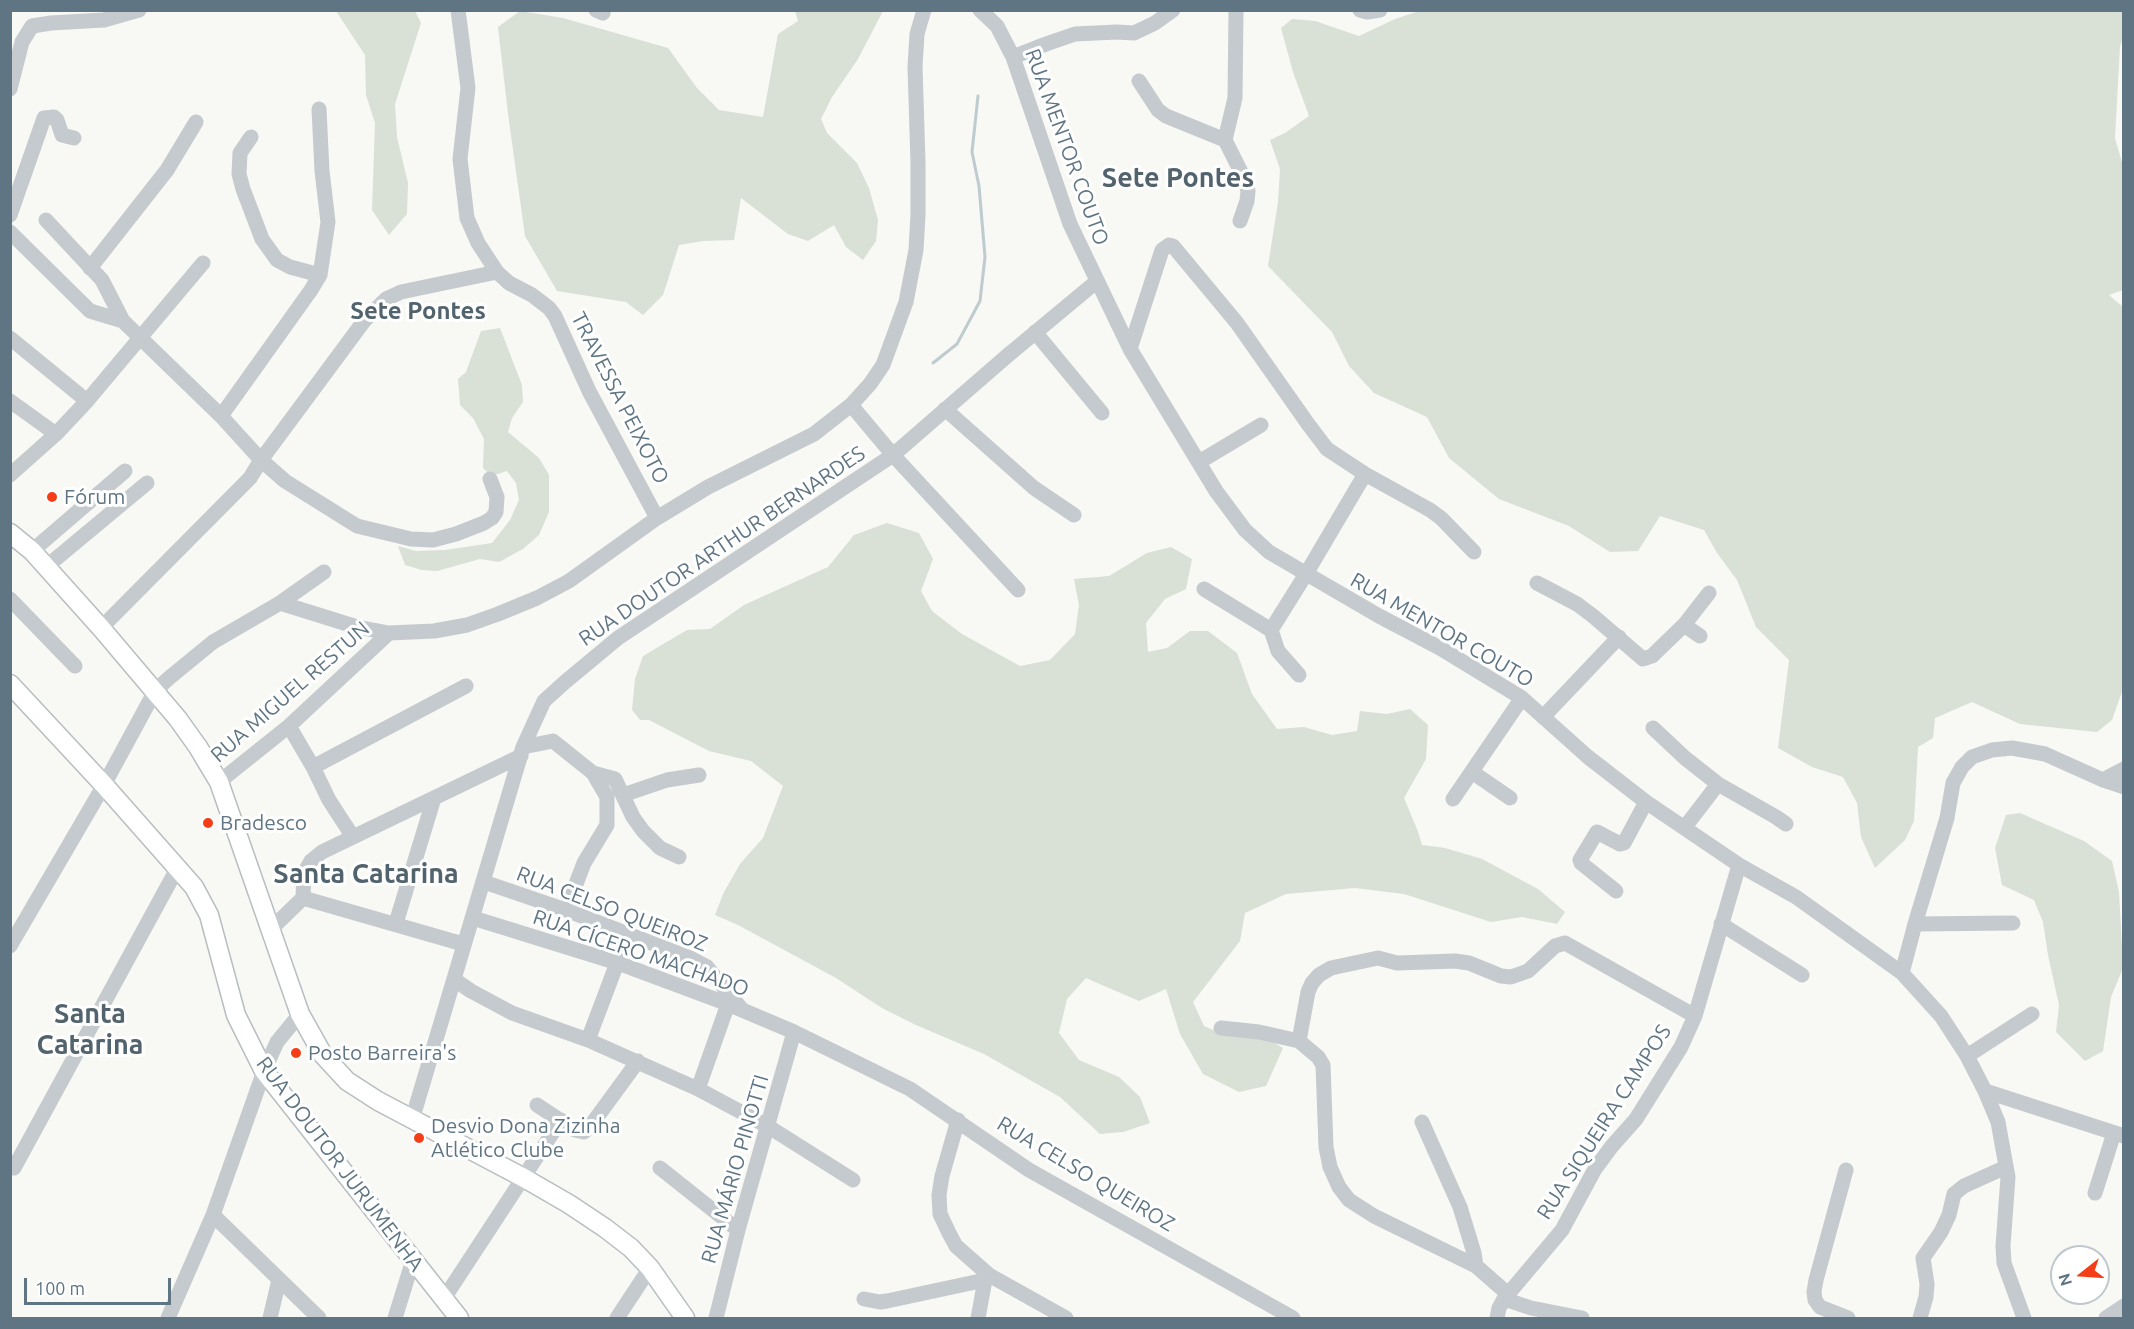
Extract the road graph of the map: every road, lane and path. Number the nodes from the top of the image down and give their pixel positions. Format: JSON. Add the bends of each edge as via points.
{"nodes":[{"id":1,"x":139,"y":10,"type":"edge"},
{"id":2,"x":458,"y":10,"type":"edge"},
{"id":3,"x":980,"y":10,"type":"edge"},
{"id":4,"x":1173,"y":10,"type":"edge"},
{"id":5,"x":1236,"y":10,"type":"edge"},
{"id":6,"x":1360,"y":10,"type":"edge"},
{"id":7,"x":1380,"y":10,"type":"edge"},
{"id":8,"x":924,"y":11,"type":"edge"},
{"id":9,"x":1013,"y":57,"type":"junction"},
{"id":10,"x":1139,"y":81,"type":"dead end"},
{"id":11,"x":10,"y":89,"type":"edge"},
{"id":12,"x":319,"y":109,"type":"dead end"},
{"id":13,"x":196,"y":122,"type":"dead end"},
{"id":14,"x":251,"y":137,"type":"dead end"},
{"id":15,"x":74,"y":138,"type":"dead end"},
{"id":16,"x":1225,"y":140,"type":"junction"},
{"id":17,"x":10,"y":215,"type":"edge"},
{"id":18,"x":46,"y":220,"type":"dead end"},
{"id":19,"x":1239,"y":220,"type":"dead end"},
{"id":20,"x":10,"y":232,"type":"edge"},
{"id":21,"x":203,"y":263,"type":"dead end"},
{"id":22,"x":90,"y":268,"type":"junction"},
{"id":23,"x":497,"y":272,"type":"junction"},
{"id":24,"x":320,"y":275,"type":"junction"},
{"id":25,"x":1096,"y":282,"type":"junction"},
{"id":26,"x":123,"y":321,"type":"junction"},
{"id":27,"x":1035,"y":332,"type":"junction"},
{"id":28,"x":139,"y":337,"type":"junction"},
{"id":29,"x":10,"y":338,"type":"edge"},
{"id":30,"x":1130,"y":349,"type":"junction"},
{"id":31,"x":10,"y":401,"type":"edge"},
{"id":32,"x":87,"y":401,"type":"junction"},
{"id":33,"x":851,"y":405,"type":"junction"},
{"id":34,"x":945,"y":409,"type":"junction"},
{"id":35,"x":1102,"y":413,"type":"dead end"},
{"id":36,"x":220,"y":416,"type":"junction"},
{"id":37,"x":1261,"y":425,"type":"dead end"},
{"id":38,"x":56,"y":434,"type":"junction"},
{"id":39,"x":893,"y":455,"type":"junction"},
{"id":40,"x":261,"y":460,"type":"junction"},
{"id":41,"x":1199,"y":462,"type":"junction"},
{"id":42,"x":125,"y":471,"type":"dead end"},
{"id":43,"x":1365,"y":474,"type":"junction"},
{"id":44,"x":10,"y":475,"type":"edge"},
{"id":45,"x":490,"y":479,"type":"dead end"},
{"id":46,"x":147,"y":483,"type":"dead end"},
{"id":47,"x":1074,"y":515,"type":"dead end"},
{"id":48,"x":657,"y":518,"type":"junction"},
{"id":49,"x":10,"y":533,"type":"edge"},
{"id":50,"x":32,"y":551,"type":"junction"},
{"id":51,"x":1474,"y":552,"type":"dead end"},
{"id":52,"x":46,"y":567,"type":"junction"},
{"id":53,"x":324,"y":572,"type":"dead end"},
{"id":54,"x":1306,"y":574,"type":"junction"},
{"id":55,"x":1537,"y":583,"type":"dead end"},
{"id":56,"x":1204,"y":589,"type":"dead end"},
{"id":57,"x":1018,"y":590,"type":"dead end"},
{"id":58,"x":1709,"y":592,"type":"dead end"},
{"id":59,"x":10,"y":599,"type":"edge"},
{"id":60,"x":280,"y":603,"type":"junction"},
{"id":61,"x":1684,"y":625,"type":"junction"},
{"id":62,"x":101,"y":628,"type":"junction"},
{"id":63,"x":1271,"y":630,"type":"junction"},
{"id":64,"x":389,"y":633,"type":"junction"},
{"id":65,"x":1700,"y":636,"type":"dead end"},
{"id":66,"x":1619,"y":637,"type":"junction"},
{"id":67,"x":75,"y":666,"type":"dead end"},
{"id":68,"x":1299,"y":675,"type":"dead end"},
{"id":69,"x":10,"y":684,"type":"edge"},
{"id":70,"x":466,"y":686,"type":"dead end"},
{"id":71,"x":155,"y":691,"type":"junction"},
{"id":72,"x":1522,"y":698,"type":"junction"},
{"id":73,"x":1543,"y":717,"type":"junction"},
{"id":74,"x":289,"y":726,"type":"junction"},
{"id":75,"x":1653,"y":728,"type":"dead end"},
{"id":76,"x":522,"y":752,"type":"junction"},
{"id":77,"x":313,"y":767,"type":"junction"},
{"id":78,"x":2124,"y":769,"type":"edge"},
{"id":79,"x":1472,"y":772,"type":"junction"},
{"id":80,"x":593,"y":773,"type":"junction"},
{"id":81,"x":699,"y":775,"type":"dead end"},
{"id":82,"x":2103,"y":780,"type":"junction"},
{"id":83,"x":219,"y":782,"type":"junction"},
{"id":84,"x":1718,"y":784,"type":"junction"},
{"id":85,"x":104,"y":785,"type":"junction"},
{"id":86,"x":2124,"y":787,"type":"edge"},
{"id":87,"x":623,"y":795,"type":"junction"},
{"id":88,"x":434,"y":798,"type":"junction"},
{"id":89,"x":1510,"y":798,"type":"dead end"},
{"id":90,"x":1453,"y":800,"type":"dead end"},
{"id":91,"x":1646,"y":802,"type":"junction"},
{"id":92,"x":1786,"y":824,"type":"dead end"},
{"id":93,"x":1685,"y":827,"type":"junction"},
{"id":94,"x":353,"y":837,"type":"junction"},
{"id":95,"x":680,"y":857,"type":"dead end"},
{"id":96,"x":1739,"y":865,"type":"junction"},
{"id":97,"x":178,"y":867,"type":"junction"},
{"id":98,"x":484,"y":882,"type":"junction"},
{"id":99,"x":1616,"y":891,"type":"dead end"},
{"id":100,"x":303,"y":897,"type":"junction"},
{"id":101,"x":566,"y":910,"type":"junction"},
{"id":102,"x":472,"y":918,"type":"junction"},
{"id":103,"x":396,"y":923,"type":"junction"},
{"id":104,"x":2013,"y":923,"type":"dead end"},
{"id":105,"x":1721,"y":924,"type":"junction"},
{"id":106,"x":1915,"y":924,"type":"junction"},
{"id":107,"x":271,"y":929,"type":"junction"},
{"id":108,"x":628,"y":934,"type":"junction"},
{"id":109,"x":463,"y":944,"type":"junction"},
{"id":110,"x":10,"y":946,"type":"edge"},
{"id":111,"x":618,"y":963,"type":"junction"},
{"id":112,"x":1902,"y":973,"type":"junction"},
{"id":113,"x":1802,"y":975,"type":"dead end"},
{"id":114,"x":455,"y":980,"type":"junction"},
{"id":115,"x":728,"y":1004,"type":"junction"},
{"id":116,"x":743,"y":1010,"type":"junction"},
{"id":117,"x":300,"y":1014,"type":"junction"},
{"id":118,"x":2032,"y":1014,"type":"dead end"},
{"id":119,"x":1695,"y":1016,"type":"junction"},
{"id":120,"x":1221,"y":1028,"type":"dead end"},
{"id":121,"x":794,"y":1032,"type":"junction"},
{"id":122,"x":588,"y":1040,"type":"junction"},
{"id":123,"x":1299,"y":1041,"type":"junction"},
{"id":124,"x":1967,"y":1056,"type":"junction"},
{"id":125,"x":638,"y":1061,"type":"junction"},
{"id":126,"x":264,"y":1071,"type":"junction"},
{"id":127,"x":698,"y":1089,"type":"junction"},
{"id":128,"x":1985,"y":1090,"type":"junction"},
{"id":129,"x":537,"y":1105,"type":"dead end"},
{"id":130,"x":412,"y":1120,"type":"junction"},
{"id":131,"x":561,"y":1120,"type":"junction"},
{"id":132,"x":958,"y":1120,"type":"junction"},
{"id":133,"x":1422,"y":1122,"type":"dead end"},
{"id":134,"x":768,"y":1127,"type":"junction"},
{"id":135,"x":2119,"y":1135,"type":"edge"},
{"id":136,"x":2006,"y":1167,"type":"junction"},
{"id":137,"x":14,"y":1168,"type":"dead end"},
{"id":138,"x":660,"y":1168,"type":"dead end"},
{"id":139,"x":1846,"y":1170,"type":"dead end"},
{"id":140,"x":524,"y":1178,"type":"junction"},
{"id":141,"x":853,"y":1180,"type":"dead end"},
{"id":142,"x":2095,"y":1193,"type":"dead end"},
{"id":143,"x":213,"y":1215,"type":"junction"},
{"id":144,"x":738,"y":1230,"type":"junction"},
{"id":145,"x":412,"y":1260,"type":"junction"},
{"id":146,"x":1476,"y":1266,"type":"junction"},
{"id":147,"x":650,"y":1268,"type":"junction"},
{"id":148,"x":987,"y":1278,"type":"junction"},
{"id":149,"x":279,"y":1280,"type":"junction"},
{"id":150,"x":1506,"y":1297,"type":"junction"},
{"id":151,"x":864,"y":1299,"type":"dead end"},
{"id":152,"x":443,"y":1300,"type":"junction"},
{"id":153,"x":2124,"y":1306,"type":"edge"},
{"id":154,"x":316,"y":1317,"type":"edge"},
{"id":155,"x":168,"y":1318,"type":"edge"},
{"id":156,"x":270,"y":1318,"type":"edge"},
{"id":157,"x":395,"y":1318,"type":"edge"},
{"id":158,"x":459,"y":1318,"type":"edge"},
{"id":159,"x":618,"y":1318,"type":"edge"},
{"id":160,"x":685,"y":1318,"type":"edge"},
{"id":161,"x":716,"y":1318,"type":"edge"},
{"id":162,"x":978,"y":1318,"type":"edge"},
{"id":163,"x":1066,"y":1318,"type":"edge"},
{"id":164,"x":1293,"y":1318,"type":"edge"},
{"id":165,"x":1497,"y":1318,"type":"edge"},
{"id":166,"x":1582,"y":1318,"type":"edge"},
{"id":167,"x":1848,"y":1318,"type":"edge"},
{"id":168,"x":1920,"y":1318,"type":"edge"},
{"id":169,"x":2024,"y":1318,"type":"edge"},
{"id":170,"x":2106,"y":1318,"type":"edge"}],
"edges":[{"from":1,"to":11,"type":"street","via":[[104,20],[32,26],[22,42]]},
{"from":2,"to":23,"type":"street","name":"TRAVESSA PEIXOTO","via":[[468,88],[460,159],[467,218]]},
{"from":3,"to":9,"type":"street","name":"RUA MENTOR COUTO","via":[[997,26]]},
{"from":4,"to":9,"type":"street","via":[[1134,33],[1075,34]]},
{"from":5,"to":16,"type":"street","via":[[1235,98]]},
{"from":6,"to":7,"type":"street"},
{"from":8,"to":33,"type":"street","via":[[917,34],[915,66],[916,250],[906,302],[883,365]]},
{"from":9,"to":25,"type":"street","name":"RUA MENTOR COUTO","via":[[1070,224]]},
{"from":10,"to":16,"type":"street","via":[[1166,116]]},
{"from":12,"to":24,"type":"street","via":[[328,222]]},
{"from":13,"to":22,"type":"street","via":[[167,170]]},
{"from":14,"to":24,"type":"street","via":[[240,153],[239,174],[262,239],[277,260]]},
{"from":15,"to":17,"type":"street","via":[[60,134],[54,117],[44,118]]},
{"from":16,"to":19,"type":"street","via":[[1248,191]]},
{"from":18,"to":22,"type":"street"},
{"from":20,"to":26,"type":"street","via":[[90,311]]},
{"from":21,"to":28,"type":"street"},
{"from":22,"to":26,"type":"street","via":[[102,280]]},
{"from":23,"to":40,"type":"street","via":[[401,292],[386,299],[364,321]]},
{"from":23,"to":48,"type":"street","name":"TRAVESSA PEIXOTO","via":[[555,316],[589,391]]},
{"from":24,"to":36,"type":"street"},
{"from":25,"to":27,"type":"street","name":"RUA DOUTOR ARTHUR BERNARDES"},
{"from":25,"to":30,"type":"street","name":"RUA MENTOR COUTO"},
{"from":26,"to":28,"type":"street"},
{"from":27,"to":34,"type":"street","name":"RUA DOUTOR ARTHUR BERNARDES"},
{"from":27,"to":35,"type":"street"},
{"from":28,"to":32,"type":"street"},
{"from":28,"to":36,"type":"street"},
{"from":29,"to":32,"type":"street"},
{"from":30,"to":41,"type":"street","name":"RUA MENTOR COUTO"},
{"from":30,"to":43,"type":"street","via":[[1162,250],[1173,246],[1237,323],[1327,449]]},
{"from":31,"to":38,"type":"street"},
{"from":32,"to":38,"type":"street"},
{"from":33,"to":39,"type":"street"},
{"from":33,"to":48,"type":"street","via":[[814,434]]},
{"from":34,"to":39,"type":"street","name":"RUA DOUTOR ARTHUR BERNARDES"},
{"from":34,"to":47,"type":"street","via":[[1034,488]]},
{"from":36,"to":40,"type":"street"},
{"from":37,"to":41,"type":"street"},
{"from":38,"to":44,"type":"street"},
{"from":39,"to":57,"type":"street"},
{"from":39,"to":76,"type":"street","name":"RUA DOUTOR ARTHUR BERNARDES","via":[[618,638],[544,701]]},
{"from":40,"to":45,"type":"street","via":[[285,481],[357,526],[411,539],[433,540],[492,518],[498,506]]},
{"from":40,"to":62,"type":"street","via":[[250,478]]},
{"from":41,"to":54,"type":"street","name":"RUA MENTOR COUTO","via":[[1245,530],[1269,552]]},
{"from":42,"to":50,"type":"street"},
{"from":43,"to":51,"type":"street","via":[[1430,510]]},
{"from":43,"to":54,"type":"street"},
{"from":46,"to":52,"type":"street"},
{"from":48,"to":64,"type":"street","via":[[568,581],[537,598],[467,625]]},
{"from":49,"to":50,"type":"main road"},
{"from":50,"to":52,"type":"main road"},
{"from":52,"to":62,"type":"main road"},
{"from":53,"to":60,"type":"street"},
{"from":54,"to":63,"type":"street"},
{"from":54,"to":72,"type":"street","name":"RUA MENTOR COUTO"},
{"from":55,"to":66,"type":"street","via":[[1577,604]]},
{"from":56,"to":63,"type":"street"},
{"from":58,"to":61,"type":"street"},
{"from":59,"to":67,"type":"street"},
{"from":60,"to":64,"type":"street"},
{"from":60,"to":71,"type":"street","via":[[213,642]]},
{"from":61,"to":65,"type":"street"},
{"from":61,"to":66,"type":"street","via":[[1647,659]]},
{"from":62,"to":71,"type":"main road"},
{"from":63,"to":68,"type":"street","via":[[1278,651]]},
{"from":64,"to":74,"type":"street","name":"RUA MIGUEL RESTUN"},
{"from":66,"to":73,"type":"street"},
{"from":69,"to":85,"type":"main road","name":"RUA DOUTOR JURUMENHA"},
{"from":70,"to":77,"type":"street"},
{"from":71,"to":83,"type":"main road"},
{"from":71,"to":85,"type":"street"},
{"from":72,"to":73,"type":"street","name":"RUA MENTOR COUTO"},
{"from":72,"to":79,"type":"street"},
{"from":73,"to":91,"type":"street","name":"RUA MENTOR COUTO"},
{"from":74,"to":77,"type":"street"},
{"from":74,"to":83,"type":"street","name":"RUA MIGUEL RESTUN"},
{"from":75,"to":84,"type":"street"},
{"from":76,"to":80,"type":"street","via":[[553,741]]},
{"from":76,"to":88,"type":"street"},
{"from":76,"to":98,"type":"street","name":"RUA DOUTOR ARTHUR BERNARDES"},
{"from":77,"to":94,"type":"street"},
{"from":78,"to":82,"type":"street"},
{"from":79,"to":89,"type":"street"},
{"from":79,"to":90,"type":"street"},
{"from":80,"to":87,"type":"street","via":[[615,780]]},
{"from":80,"to":101,"type":"street","via":[[607,797],[607,825],[584,863]]},
{"from":81,"to":87,"type":"street","via":[[667,780]]},
{"from":82,"to":86,"type":"street"},
{"from":82,"to":106,"type":"street","via":[[2045,754],[2012,748],[1972,757],[1953,783],[1947,818]]},
{"from":83,"to":107,"type":"main road"},
{"from":84,"to":92,"type":"street"},
{"from":84,"to":93,"type":"street"},
{"from":85,"to":97,"type":"main road","name":"RUA DOUTOR JURUMENHA"},
{"from":85,"to":110,"type":"street"},
{"from":87,"to":95,"type":"street","via":[[643,831],[660,848]]},
{"from":88,"to":94,"type":"street"},
{"from":88,"to":103,"type":"street"},
{"from":91,"to":93,"type":"street","name":"RUA MENTOR COUTO"},
{"from":91,"to":99,"type":"street","via":[[1624,843],[1597,832],[1580,860]]},
{"from":93,"to":96,"type":"street","name":"RUA MENTOR COUTO"},
{"from":94,"to":100,"type":"street","via":[[311,861],[304,873]]},
{"from":96,"to":105,"type":"street","name":"RUA SIQUEIRA CAMPOS"},
{"from":96,"to":112,"type":"street","name":"RUA MENTOR COUTO","via":[[1796,897]]},
{"from":97,"to":126,"type":"main road","name":"RUA DOUTOR JURUMENHA","via":[[209,915],[236,1016]]},
{"from":97,"to":137,"type":"street"},
{"from":98,"to":101,"type":"street","name":"RUA CELSO QUEIROZ"},
{"from":98,"to":102,"type":"street","name":"RUA DOUTOR ARTHUR BERNARDES"},
{"from":100,"to":103,"type":"street"},
{"from":100,"to":107,"type":"street"},
{"from":101,"to":108,"type":"street","name":"RUA CELSO QUEIROZ"},
{"from":102,"to":109,"type":"street","name":"RUA DOUTOR ARTHUR BERNARDES"},
{"from":102,"to":111,"type":"street","name":"RUA CÍCERO MACHADO"},
{"from":103,"to":109,"type":"street"},
{"from":104,"to":106,"type":"street"},
{"from":105,"to":113,"type":"street"},
{"from":105,"to":119,"type":"street","name":"RUA SIQUEIRA CAMPOS"},
{"from":106,"to":112,"type":"street"},
{"from":107,"to":117,"type":"main road"},
{"from":108,"to":111,"type":"street"},
{"from":108,"to":116,"type":"street","name":"RUA CELSO QUEIROZ","via":[[707,967]]},
{"from":109,"to":114,"type":"street","name":"RUA DOUTOR ARTHUR BERNARDES"},
{"from":111,"to":115,"type":"street","name":"RUA CÍCERO MACHADO"},
{"from":111,"to":122,"type":"street"},
{"from":112,"to":124,"type":"street","name":"RUA MENTOR COUTO","via":[[1941,1016]]},
{"from":114,"to":122,"type":"street","via":[[512,1013]]},
{"from":114,"to":130,"type":"street","name":"RUA DOUTOR ARTHUR BERNARDES"},
{"from":115,"to":116,"type":"street","name":"RUA CÍCERO MACHADO"},
{"from":115,"to":127,"type":"street"},
{"from":116,"to":121,"type":"street","name":"RUA CÍCERO MACHADO"},
{"from":117,"to":126,"type":"street","via":[[277,1042]]},
{"from":117,"to":130,"type":"main road","via":[[323,1054],[347,1081]]},
{"from":118,"to":124,"type":"street"},
{"from":119,"to":123,"type":"street","via":[[1565,943],[1555,946],[1528,971],[1511,977],[1455,961],[1397,963],[1378,958],[1331,968],[1319,975],[1308,992]]},
{"from":119,"to":150,"type":"street","name":"RUA SIQUEIRA CAMPOS","via":[[1681,1047],[1636,1119],[1595,1169],[1562,1230]]},
{"from":120,"to":123,"type":"street"},
{"from":121,"to":132,"type":"street","name":"RUA CELSO QUEIROZ","via":[[910,1089]]},
{"from":121,"to":134,"type":"street","name":"RUA MÁRIO PINOTTI"},
{"from":122,"to":125,"type":"street"},
{"from":123,"to":146,"type":"street","via":[[1323,1065],[1326,1147],[1330,1167],[1349,1200]]},
{"from":124,"to":128,"type":"street","name":"RUA MENTOR COUTO"},
{"from":125,"to":127,"type":"street"},
{"from":125,"to":131,"type":"street","via":[[587,1130],[580,1132]]},
{"from":126,"to":143,"type":"street"},
{"from":126,"to":145,"type":"main road","name":"RUA DOUTOR JURUMENHA"},
{"from":127,"to":134,"type":"street"},
{"from":128,"to":135,"type":"street"},
{"from":128,"to":136,"type":"street","name":"RUA MENTOR COUTO","via":[[1998,1122]]},
{"from":129,"to":131,"type":"street"},
{"from":130,"to":140,"type":"main road"},
{"from":131,"to":140,"type":"street"},
{"from":132,"to":148,"type":"street","via":[[942,1176],[940,1214],[956,1246]]},
{"from":132,"to":164,"type":"street","name":"RUA CELSO QUEIROZ","via":[[1029,1170]]},
{"from":133,"to":146,"type":"street","via":[[1460,1207]]},
{"from":134,"to":141,"type":"street"},
{"from":134,"to":144,"type":"street","name":"RUA MÁRIO PINOTTI"},
{"from":135,"to":142,"type":"street"},
{"from":136,"to":168,"type":"street","via":[[1954,1194],[1941,1232],[1923,1258],[1927,1284]]},
{"from":136,"to":169,"type":"street","name":"RUA MENTOR COUTO","via":[[2004,1263]]},
{"from":138,"to":144,"type":"street"},
{"from":139,"to":167,"type":"street","via":[[1814,1292],[1820,1307]]},
{"from":140,"to":147,"type":"main road","via":[[605,1228]]},
{"from":140,"to":152,"type":"street"},
{"from":143,"to":149,"type":"street"},
{"from":143,"to":155,"type":"street"},
{"from":144,"to":161,"type":"street","name":"RUA MÁRIO PINOTTI"},
{"from":145,"to":152,"type":"main road","name":"RUA DOUTOR JURUMENHA"},
{"from":145,"to":157,"type":"street"},
{"from":146,"to":150,"type":"street"},
{"from":147,"to":159,"type":"street"},
{"from":147,"to":160,"type":"main road"},
{"from":148,"to":151,"type":"street","via":[[887,1301]]},
{"from":148,"to":162,"type":"street"},
{"from":148,"to":163,"type":"street"},
{"from":149,"to":154,"type":"street"},
{"from":149,"to":156,"type":"street"},
{"from":150,"to":165,"type":"street","name":"RUA SIQUEIRA CAMPOS"},
{"from":150,"to":166,"type":"street","via":[[1531,1308]]},
{"from":152,"to":158,"type":"main road","name":"RUA DOUTOR JURUMENHA"},
{"from":153,"to":170,"type":"street"}]}
